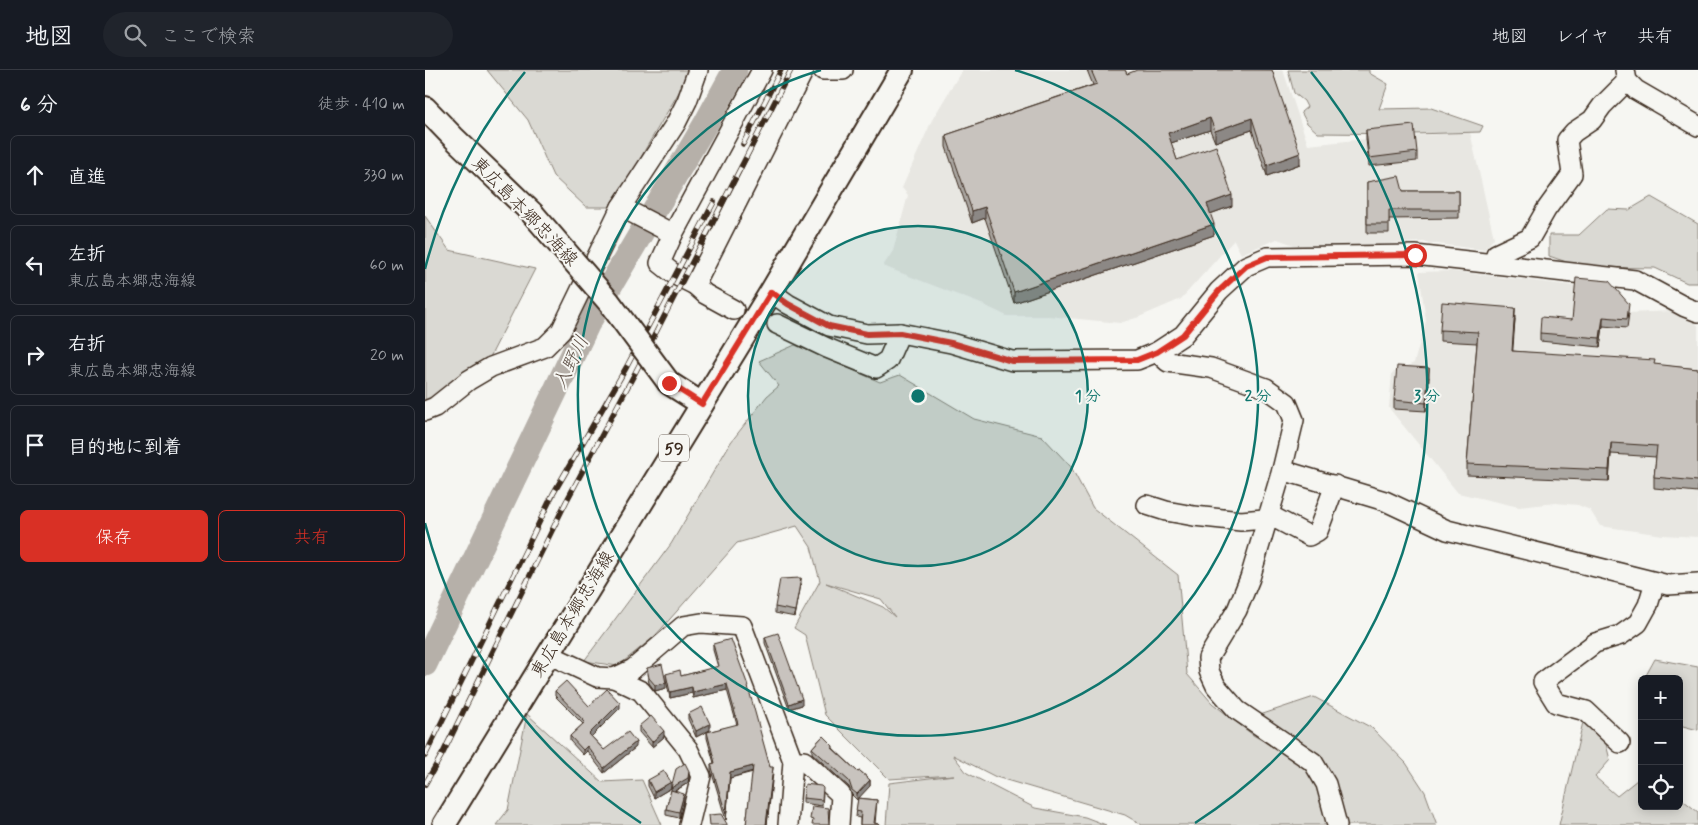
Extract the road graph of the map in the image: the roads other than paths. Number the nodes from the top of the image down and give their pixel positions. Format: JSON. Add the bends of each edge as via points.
{"nodes":[{"id":1,"x":697,"y":70,"type":"edge"},
{"id":2,"x":762,"y":70,"type":"edge"},
{"id":3,"x":804,"y":70,"type":"edge"},
{"id":4,"x":823,"y":70,"type":"edge"},
{"id":5,"x":843,"y":70,"type":"edge"},
{"id":6,"x":902,"y":70,"type":"edge"},
{"id":7,"x":1626,"y":76,"type":"edge"},
{"id":8,"x":425,"y":108,"type":"edge"},
{"id":9,"x":1698,"y":126,"type":"edge"},
{"id":10,"x":625,"y":209,"type":"junction"},
{"id":11,"x":668,"y":232,"type":"junction"},
{"id":12,"x":1494,"y":264,"type":"junction"},
{"id":13,"x":695,"y":285,"type":"junction"},
{"id":14,"x":771,"y":292,"type":"junction"},
{"id":15,"x":734,"y":310,"type":"dead end"},
{"id":16,"x":1698,"y":312,"type":"edge"},
{"id":17,"x":777,"y":324,"type":"dead end"},
{"id":18,"x":900,"y":333,"type":"junction"},
{"id":19,"x":1157,"y":352,"type":"junction"},
{"id":20,"x":702,"y":404,"type":"junction"},
{"id":21,"x":425,"y":411,"type":"edge"},
{"id":22,"x":1282,"y":470,"type":"junction"},
{"id":23,"x":1335,"y":485,"type":"junction"},
{"id":24,"x":1147,"y":505,"type":"dead end"},
{"id":25,"x":1267,"y":519,"type":"junction"},
{"id":26,"x":1655,"y":582,"type":"junction"},
{"id":27,"x":1698,"y":583,"type":"edge"},
{"id":28,"x":548,"y":654,"type":"junction"},
{"id":29,"x":614,"y":678,"type":"junction"},
{"id":30,"x":1620,"y":743,"type":"dead end"},
{"id":31,"x":793,"y":761,"type":"junction"},
{"id":32,"x":444,"y":825,"type":"edge"},
{"id":33,"x":689,"y":825,"type":"edge"},
{"id":34,"x":788,"y":825,"type":"edge"},
{"id":35,"x":839,"y":825,"type":"edge"},
{"id":36,"x":1337,"y":825,"type":"edge"}],
"edges":[{"from":1,"to":10,"type":"street","via":[[676,123]]},
{"from":2,"to":11,"type":"street"},
{"from":3,"to":13,"type":"street"},
{"from":4,"to":5,"type":"street"},
{"from":6,"to":14,"type":"main road","name":"東広島本郷忠海線","number":"59"},
{"from":7,"to":9,"type":"street","via":[[1635,90]]},
{"from":7,"to":12,"type":"street","via":[[1592,120],[1567,140],[1571,174],[1530,238],[1497,254]]},
{"from":8,"to":20,"type":"main road","name":"東広島本郷忠海線","bridge":true,"via":[[533,214],[609,302],[669,383]]},
{"from":10,"to":11,"type":"street"},
{"from":10,"to":21,"type":"street","via":[[561,331],[545,347],[491,367]]},
{"from":11,"to":13,"type":"street","via":[[660,263]]},
{"from":12,"to":16,"type":"street","via":[[1635,280]]},
{"from":12,"to":19,"type":"street","via":[[1415,255],[1267,257],[1246,266],[1219,291],[1183,335]]},
{"from":13,"to":15,"type":"street"},
{"from":14,"to":18,"type":"street","via":[[829,326],[867,334]]},
{"from":14,"to":20,"type":"main road","name":"東広島本郷忠海線","number":"59"},
{"from":17,"to":18,"type":"street","via":[[876,368],[888,360]]},
{"from":18,"to":19,"type":"street","via":[[951,343],[1012,361],[1137,360]]},
{"from":19,"to":22,"type":"street","via":[[1168,362],[1211,368],[1267,388],[1287,403],[1294,420]]},
{"from":20,"to":28,"type":"main road","name":"東広島本郷忠海線","number":"59"},
{"from":22,"to":23,"type":"street"},
{"from":22,"to":25,"type":"street"},
{"from":23,"to":25,"type":"street","via":[[1318,531],[1309,536],[1275,518]]},
{"from":23,"to":26,"type":"street","via":[[1385,500],[1447,530]]},
{"from":24,"to":25,"type":"street","via":[[1203,517],[1241,521]]},
{"from":25,"to":36,"type":"street","via":[[1237,610],[1208,658],[1209,671],[1216,686],[1237,710],[1313,762],[1326,784]]},
{"from":26,"to":27,"type":"street","via":[[1668,585]]},
{"from":26,"to":30,"type":"street","via":[[1638,623],[1621,634],[1595,643],[1543,682],[1556,703],[1586,711]]},
{"from":28,"to":29,"type":"street","via":[[597,677]]},
{"from":28,"to":32,"type":"main road","name":"東広島本郷忠海線","number":"59"},
{"from":29,"to":31,"type":"street","via":[[633,669],[683,626],[701,623],[742,626]]},
{"from":29,"to":33,"type":"street","via":[[641,691],[688,749],[701,776]]},
{"from":31,"to":34,"type":"street"},
{"from":31,"to":35,"type":"street","via":[[804,761],[841,795]]}]}
